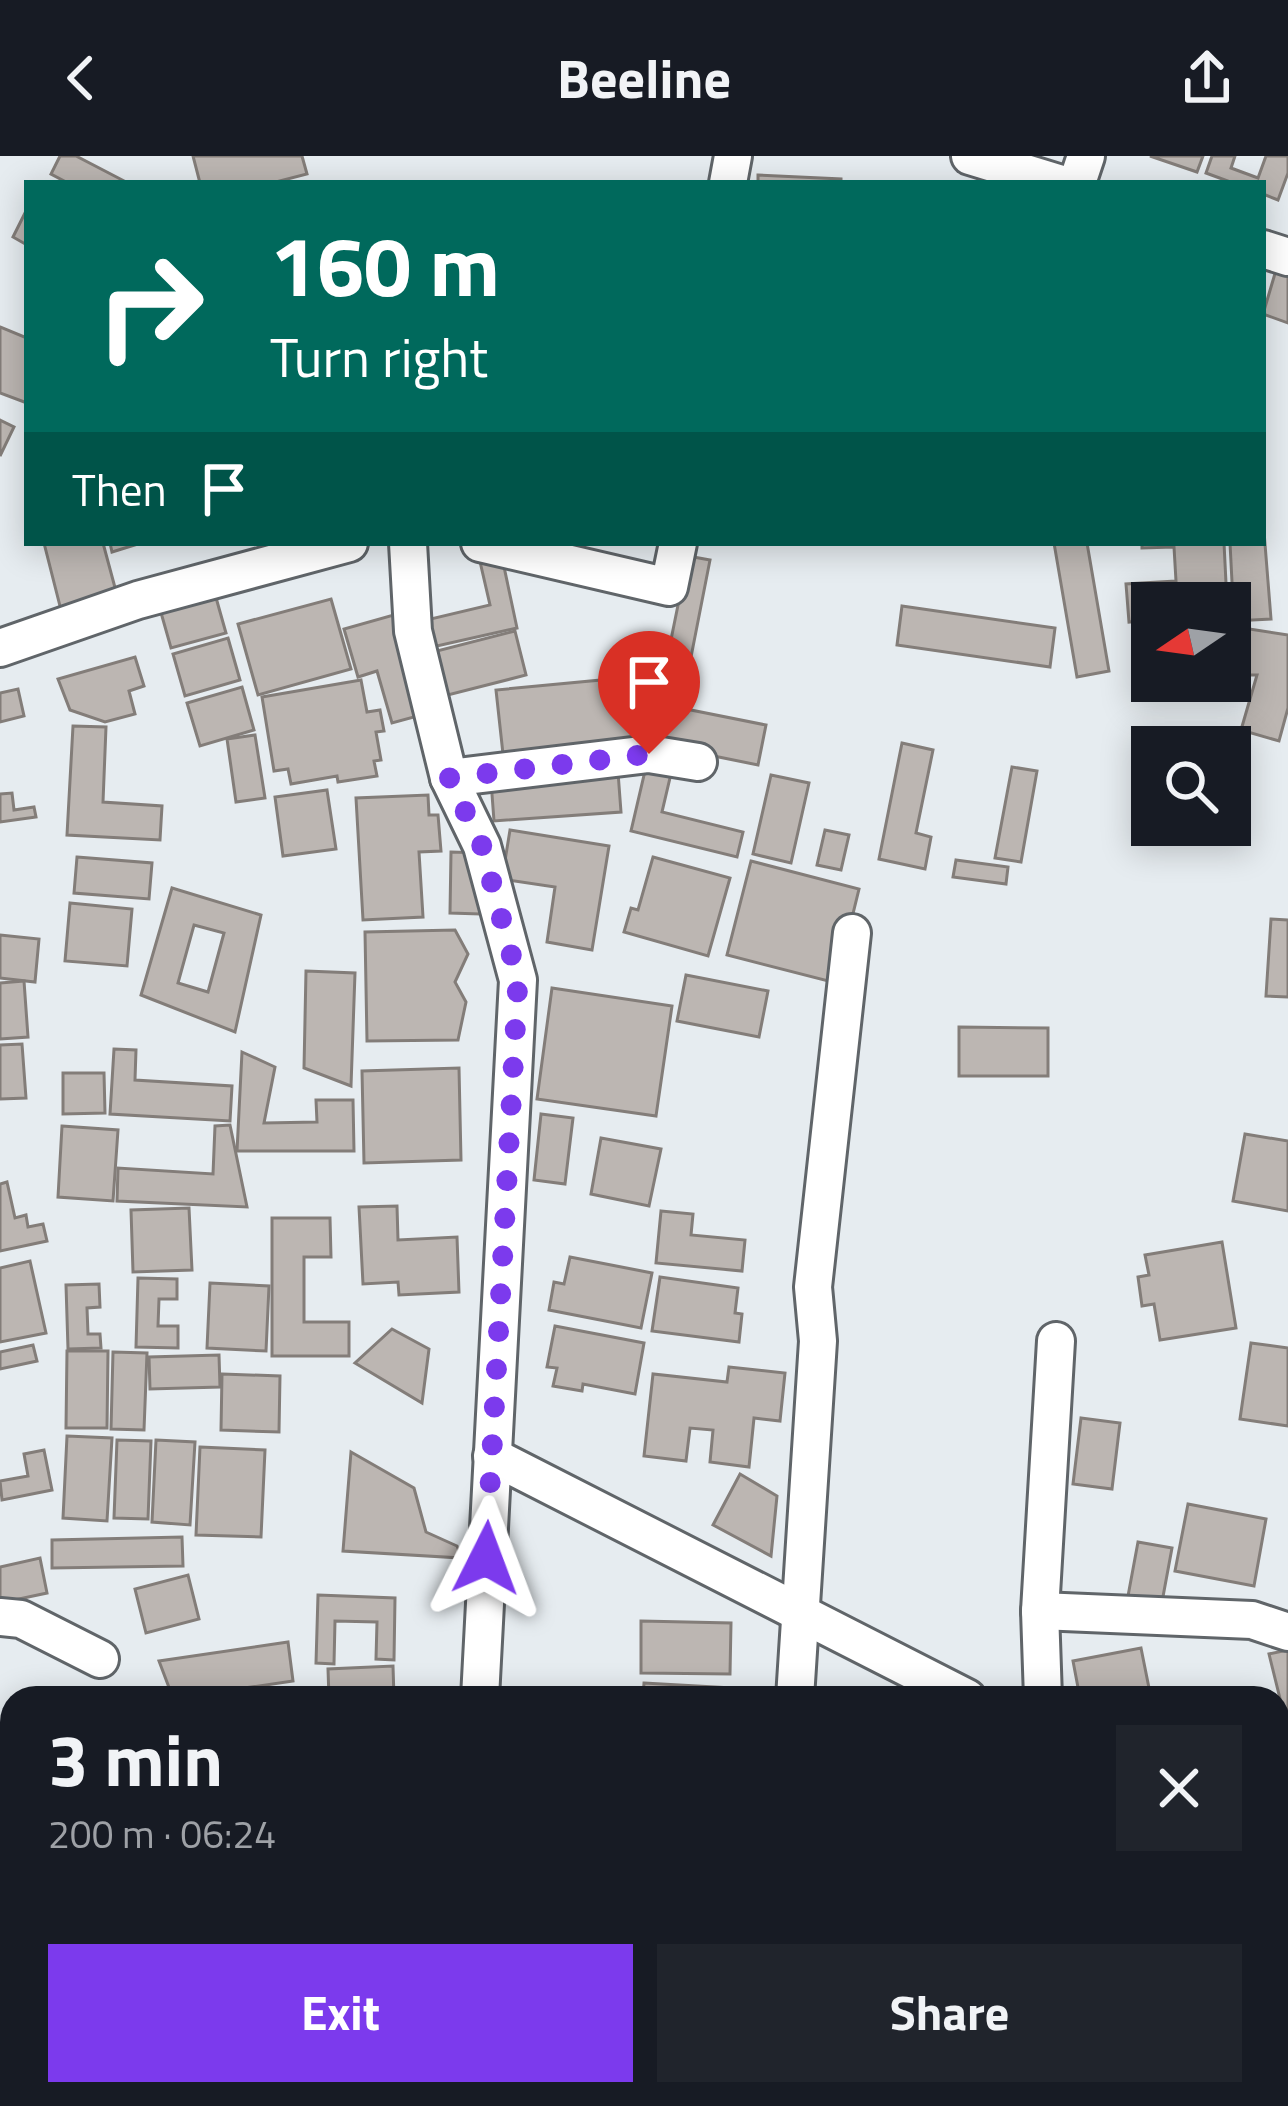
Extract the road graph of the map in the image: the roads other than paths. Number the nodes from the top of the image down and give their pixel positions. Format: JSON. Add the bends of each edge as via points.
{"nodes":[{"id":1,"x":970,"y":156,"type":"edge"},
{"id":2,"x":1048,"y":180,"type":"edge"},
{"id":3,"x":338,"y":546,"type":"edge"},
{"id":4,"x":408,"y":546,"type":"edge"},
{"id":5,"x":493,"y":546,"type":"edge"},
{"id":6,"x":677,"y":546,"type":"edge"},
{"id":7,"x":0,"y":648,"type":"edge"},
{"id":8,"x":698,"y":762,"type":"dead end"},
{"id":9,"x":449,"y":778,"type":"junction"},
{"id":10,"x":852,"y":933,"type":"dead end"},
{"id":11,"x":1056,"y":1341,"type":"dead end"},
{"id":12,"x":492,"y":1456,"type":"junction"},
{"id":13,"x":1040,"y":1611,"type":"junction"},
{"id":14,"x":801,"y":1614,"type":"junction"},
{"id":15,"x":0,"y":1617,"type":"edge"},
{"id":16,"x":1288,"y":1632,"type":"edge"},
{"id":17,"x":100,"y":1659,"type":"dead end"},
{"id":18,"x":481,"y":1686,"type":"edge"},
{"id":19,"x":796,"y":1686,"type":"edge"},
{"id":20,"x":943,"y":1686,"type":"edge"},
{"id":21,"x":1043,"y":1686,"type":"edge"}],
"edges":[{"from":1,"to":2,"type":"street"},
{"from":3,"to":7,"type":"street","via":[[138,600]]},
{"from":4,"to":9,"type":"street","via":[[413,631]]},
{"from":5,"to":6,"type":"street","via":[[669,587]]},
{"from":8,"to":9,"type":"street","via":[[649,754]]},
{"from":9,"to":12,"type":"street","via":[[482,846],[518,980]]},
{"from":10,"to":14,"type":"street","via":[[813,1287],[818,1341]]},
{"from":11,"to":13,"type":"street"},
{"from":12,"to":14,"type":"street"},
{"from":12,"to":18,"type":"street"},
{"from":13,"to":16,"type":"street","via":[[1252,1620]]},
{"from":13,"to":21,"type":"street"},
{"from":14,"to":19,"type":"street"},
{"from":14,"to":20,"type":"street"},
{"from":15,"to":17,"type":"street","via":[[21,1619]]}]}
